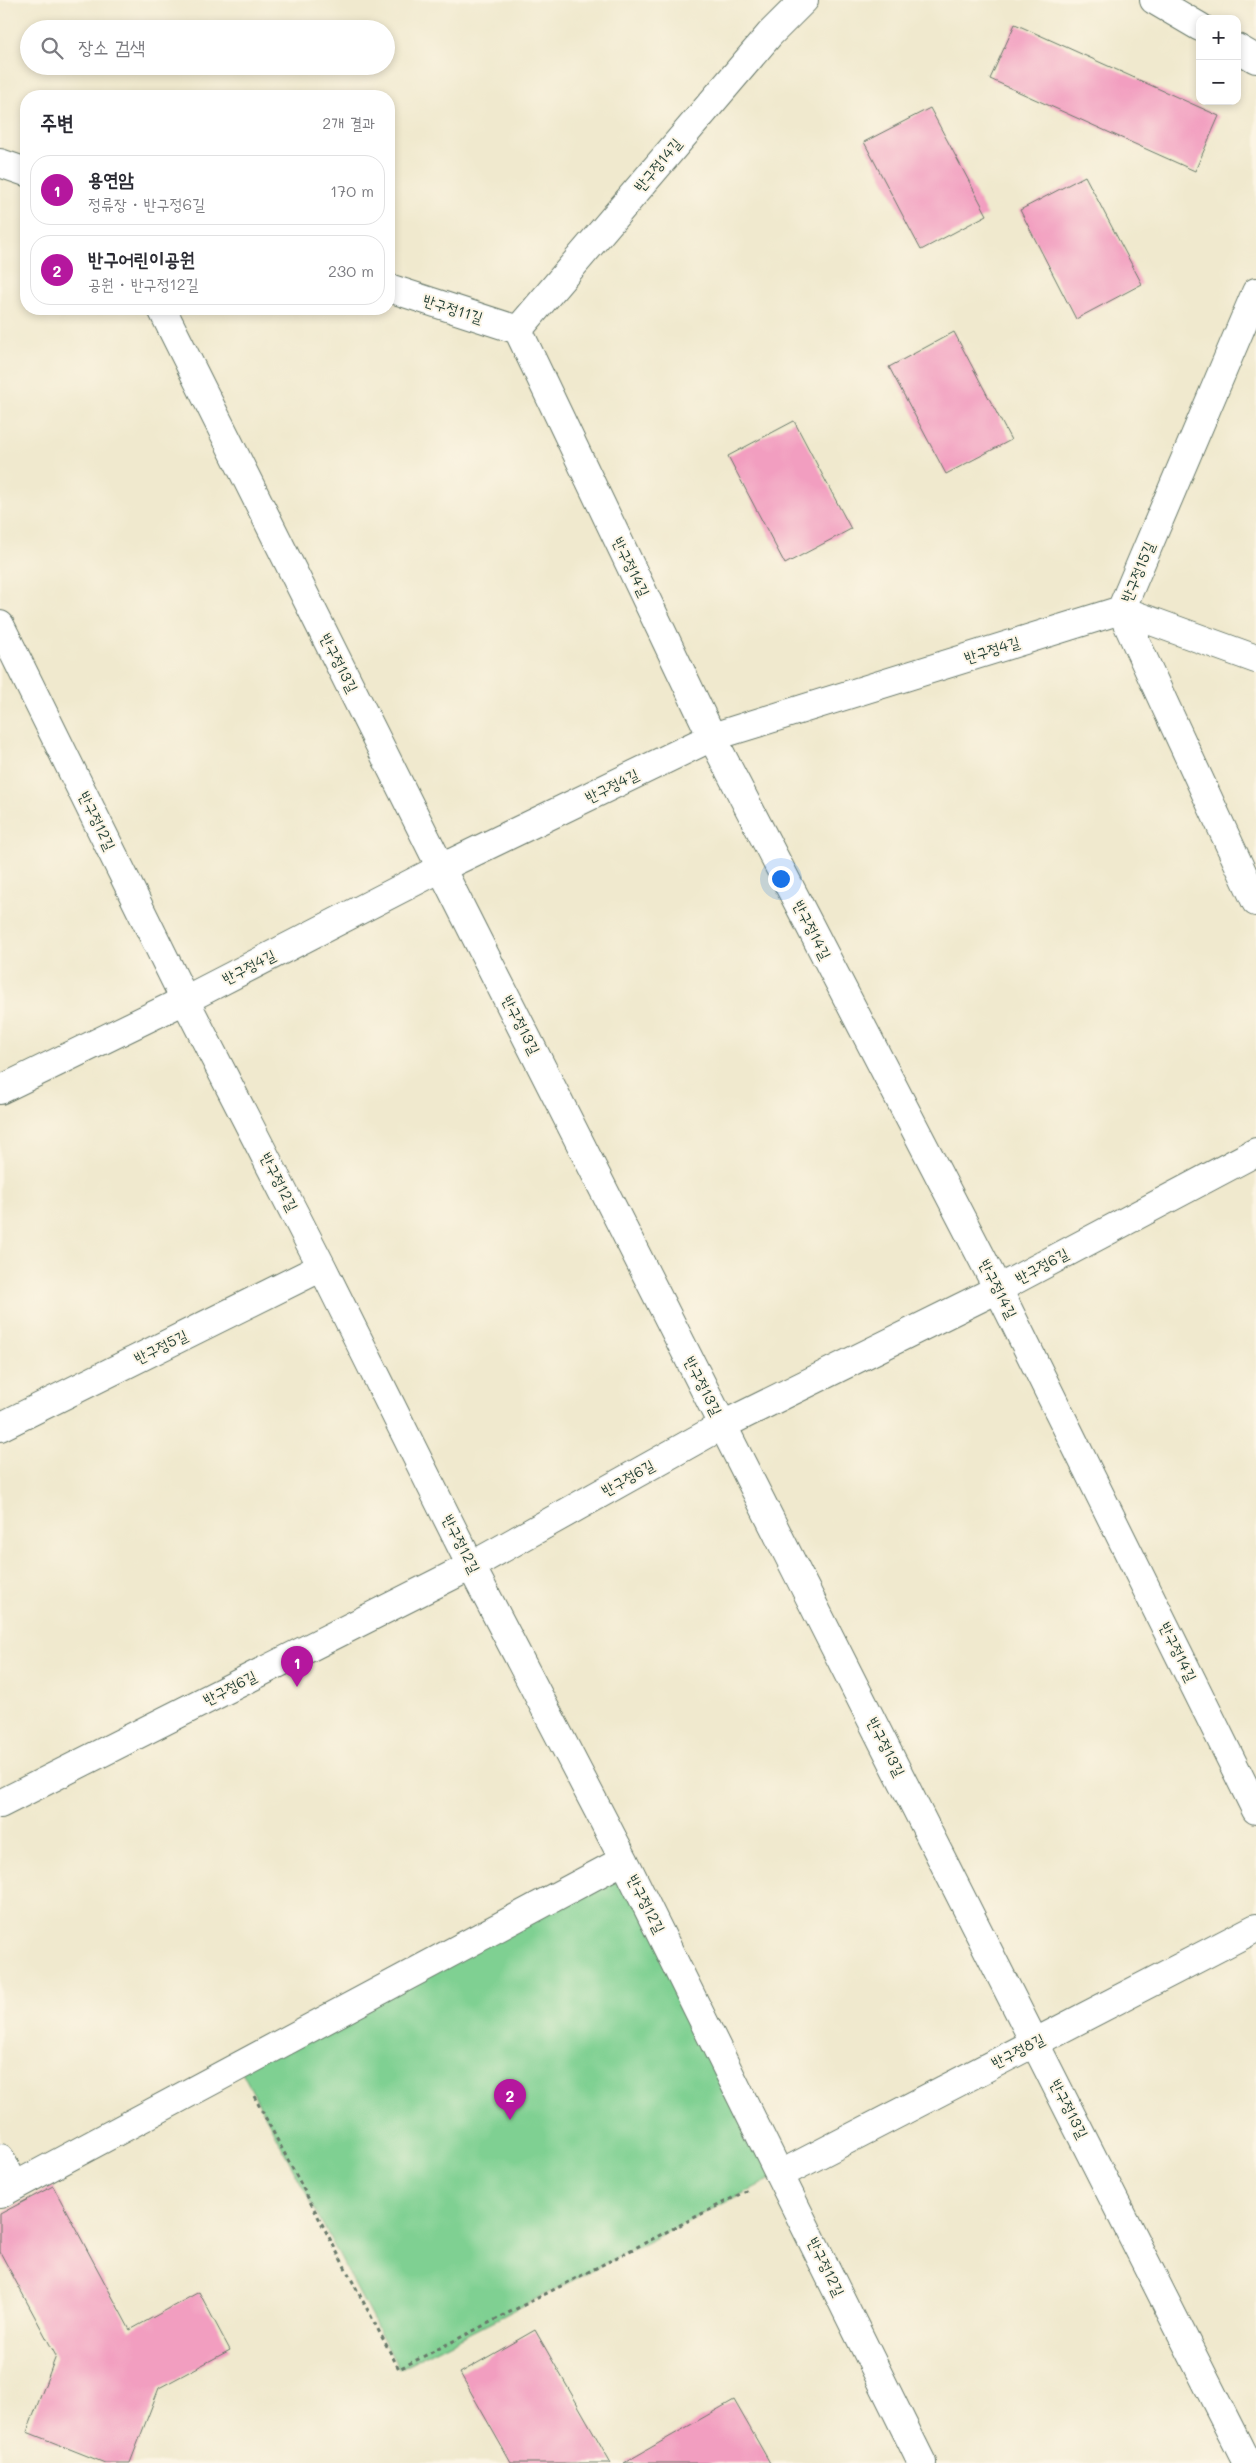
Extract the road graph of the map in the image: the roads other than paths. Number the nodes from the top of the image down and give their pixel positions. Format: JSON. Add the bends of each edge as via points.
{"nodes":[{"id":1,"x":804,"y":0,"type":"edge"},
{"id":2,"x":1154,"y":0,"type":"edge"},
{"id":3,"x":1196,"y":25,"type":"edge"},
{"id":4,"x":1241,"y":50,"type":"edge"},
{"id":5,"x":1256,"y":59,"type":"edge"},
{"id":6,"x":0,"y":163,"type":"edge"},
{"id":7,"x":20,"y":170,"type":"edge"},
{"id":8,"x":395,"y":290,"type":"edge"},
{"id":9,"x":1256,"y":292,"type":"edge"},
{"id":10,"x":165,"y":315,"type":"edge"},
{"id":11,"x":518,"y":330,"type":"junction"},
{"id":12,"x":1121,"y":610,"type":"junction"},
{"id":13,"x":2,"y":634,"type":"edge"},
{"id":14,"x":1256,"y":659,"type":"edge"},
{"id":15,"x":712,"y":738,"type":"junction"},
{"id":16,"x":441,"y":868,"type":"junction"},
{"id":17,"x":1256,"y":902,"type":"edge"},
{"id":18,"x":185,"y":1000,"type":"junction"},
{"id":19,"x":0,"y":1090,"type":"edge"},
{"id":20,"x":1256,"y":1152,"type":"edge"},
{"id":21,"x":322,"y":1266,"type":"junction"},
{"id":22,"x":998,"y":1289,"type":"junction"},
{"id":23,"x":723,"y":1425,"type":"junction"},
{"id":24,"x":0,"y":1427,"type":"edge"},
{"id":25,"x":471,"y":1566,"type":"junction"},
{"id":26,"x":0,"y":1804,"type":"edge"},
{"id":27,"x":1256,"y":1810,"type":"edge"},
{"id":28,"x":624,"y":1860,"type":"junction"},
{"id":29,"x":1256,"y":1928,"type":"edge"},
{"id":30,"x":1035,"y":2042,"type":"junction"},
{"id":31,"x":0,"y":2158,"type":"edge"},
{"id":32,"x":781,"y":2174,"type":"junction"},
{"id":33,"x":8,"y":2190,"type":"edge"},
{"id":34,"x":922,"y":2463,"type":"edge"},
{"id":35,"x":1246,"y":2463,"type":"edge"}],
"edges":[{"from":1,"to":11,"type":"street","name":"반구정14길","via":[[770,34]]},
{"from":2,"to":3,"type":"street"},
{"from":4,"to":5,"type":"street"},
{"from":6,"to":7,"type":"street"},
{"from":8,"to":11,"type":"street","name":"반구정11길"},
{"from":9,"to":12,"type":"street","name":"반구정15길"},
{"from":10,"to":16,"type":"street","name":"반구정13길"},
{"from":11,"to":15,"type":"street","name":"반구정14길"},
{"from":12,"to":14,"type":"street"},
{"from":12,"to":15,"type":"street","name":"반구정4길"},
{"from":12,"to":17,"type":"street","name":"반구정15길"},
{"from":13,"to":18,"type":"street","name":"반구정12길"},
{"from":15,"to":16,"type":"street","name":"반구정4길"},
{"from":15,"to":22,"type":"street","name":"반구정14길"},
{"from":16,"to":18,"type":"street","name":"반구정4길"},
{"from":16,"to":23,"type":"street","name":"반구정13길"},
{"from":18,"to":19,"type":"street","name":"반구정4길"},
{"from":18,"to":21,"type":"street","name":"반구정12길"},
{"from":20,"to":22,"type":"street","name":"반구정6길"},
{"from":21,"to":24,"type":"street","name":"반구정5길"},
{"from":21,"to":25,"type":"street","name":"반구정12길"},
{"from":22,"to":23,"type":"street","name":"반구정6길"},
{"from":22,"to":27,"type":"street","name":"반구정14길"},
{"from":23,"to":25,"type":"street","name":"반구정6길"},
{"from":23,"to":30,"type":"street","name":"반구정13길"},
{"from":25,"to":26,"type":"street","name":"반구정6길"},
{"from":25,"to":28,"type":"street","name":"반구정12길"},
{"from":28,"to":32,"type":"street","name":"반구정12길"},
{"from":28,"to":33,"type":"street"},
{"from":29,"to":30,"type":"street","name":"반구정8길"},
{"from":30,"to":32,"type":"street","name":"반구정8길"},
{"from":30,"to":35,"type":"street","name":"반구정13길"},
{"from":31,"to":33,"type":"street"},
{"from":32,"to":34,"type":"street","name":"반구정12길"}]}
